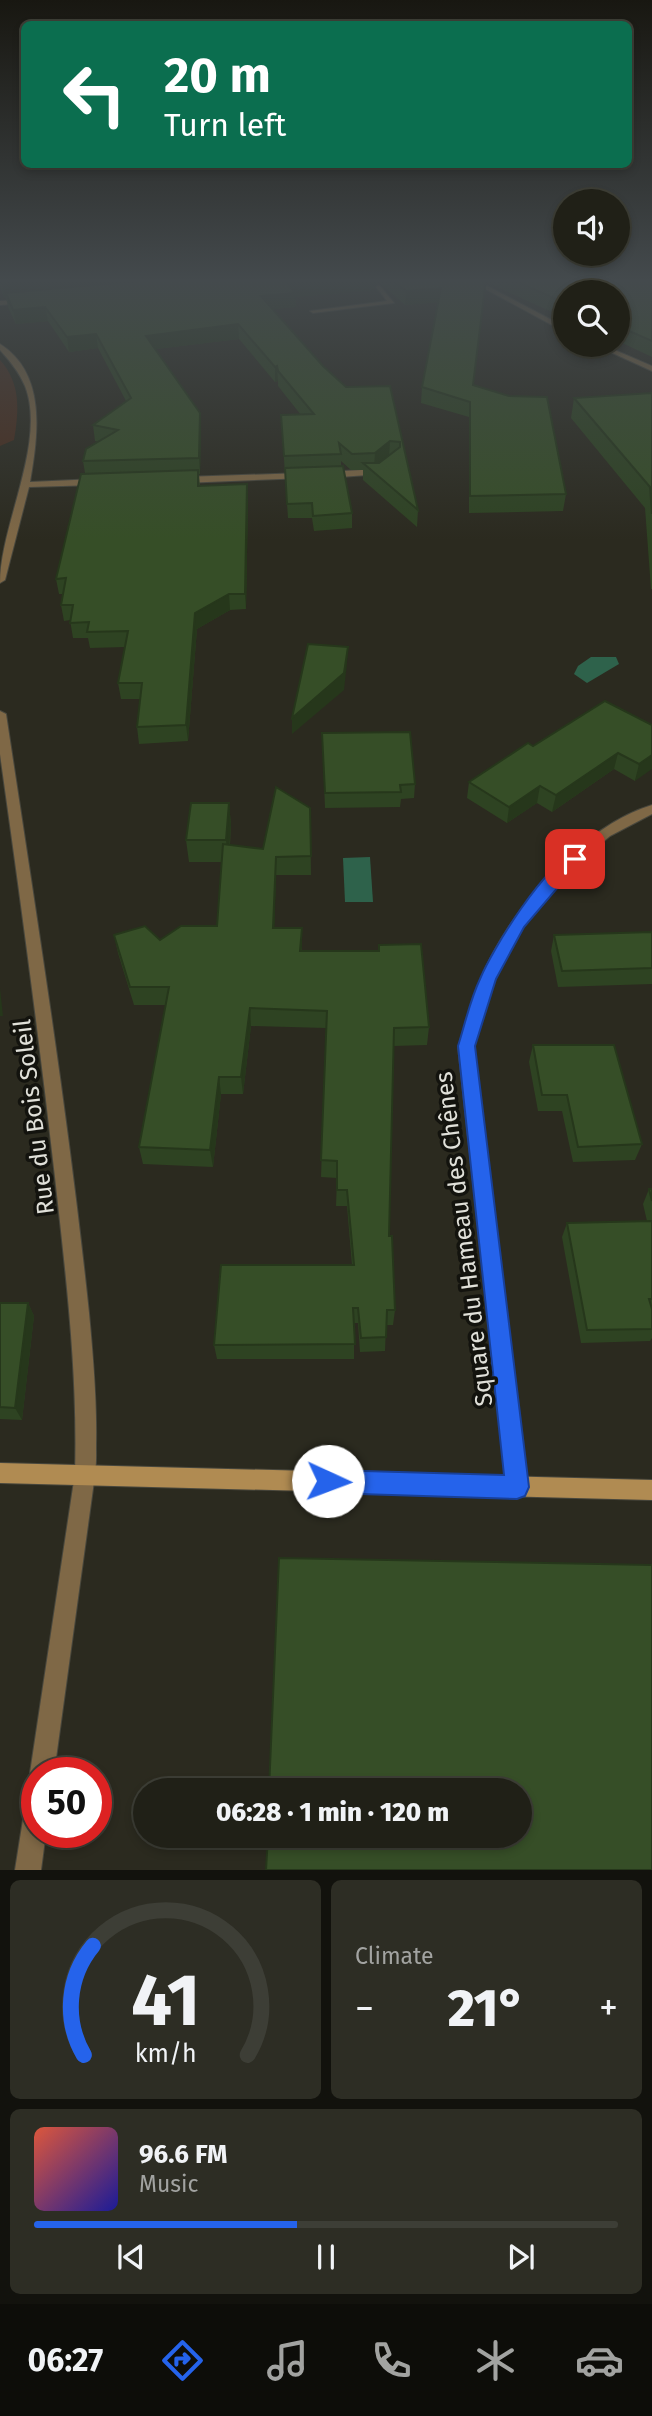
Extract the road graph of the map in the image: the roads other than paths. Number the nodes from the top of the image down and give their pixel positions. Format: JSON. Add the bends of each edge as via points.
{"nodes":[{"id":1,"x":18,"y":366,"type":"edge"},
{"id":2,"x":386,"y":468,"type":"edge"},
{"id":3,"x":173,"y":480,"type":"edge"},
{"id":4,"x":105,"y":482,"type":"edge"},
{"id":5,"x":24,"y":485,"type":"junction"},
{"id":6,"x":0,"y":580,"type":"edge"},
{"id":7,"x":0,"y":714,"type":"edge"},
{"id":8,"x":652,"y":808,"type":"edge"},
{"id":9,"x":0,"y":1473,"type":"edge"},
{"id":10,"x":85,"y":1474,"type":"junction"},
{"id":11,"x":517,"y":1487,"type":"junction"},
{"id":12,"x":652,"y":1490,"type":"edge"},
{"id":13,"x":44,"y":1757,"type":"edge"},
{"id":14,"x":31,"y":1848,"type":"edge"},
{"id":15,"x":28,"y":1870,"type":"edge"}],
"edges":[{"from":1,"to":5,"type":"street","via":[[35,417]]},
{"from":2,"to":3,"type":"street","via":[[377,474]]},
{"from":4,"to":5,"type":"street"},
{"from":5,"to":6,"type":"street"},
{"from":7,"to":10,"type":"street","name":"Rue du Bois Soleil","via":[[47,1028],[67,1202],[88,1418]]},
{"from":8,"to":11,"type":"street","name":"Square du Hameau des Chênes","via":[[605,833],[559,872],[518,924],[488,979],[466,1046]]},
{"from":9,"to":10,"type":"main road"},
{"from":10,"to":11,"type":"main road"},
{"from":10,"to":13,"type":"street","name":"Rue du Bois Soleil"},
{"from":11,"to":12,"type":"main road"},
{"from":14,"to":15,"type":"street"}]}
